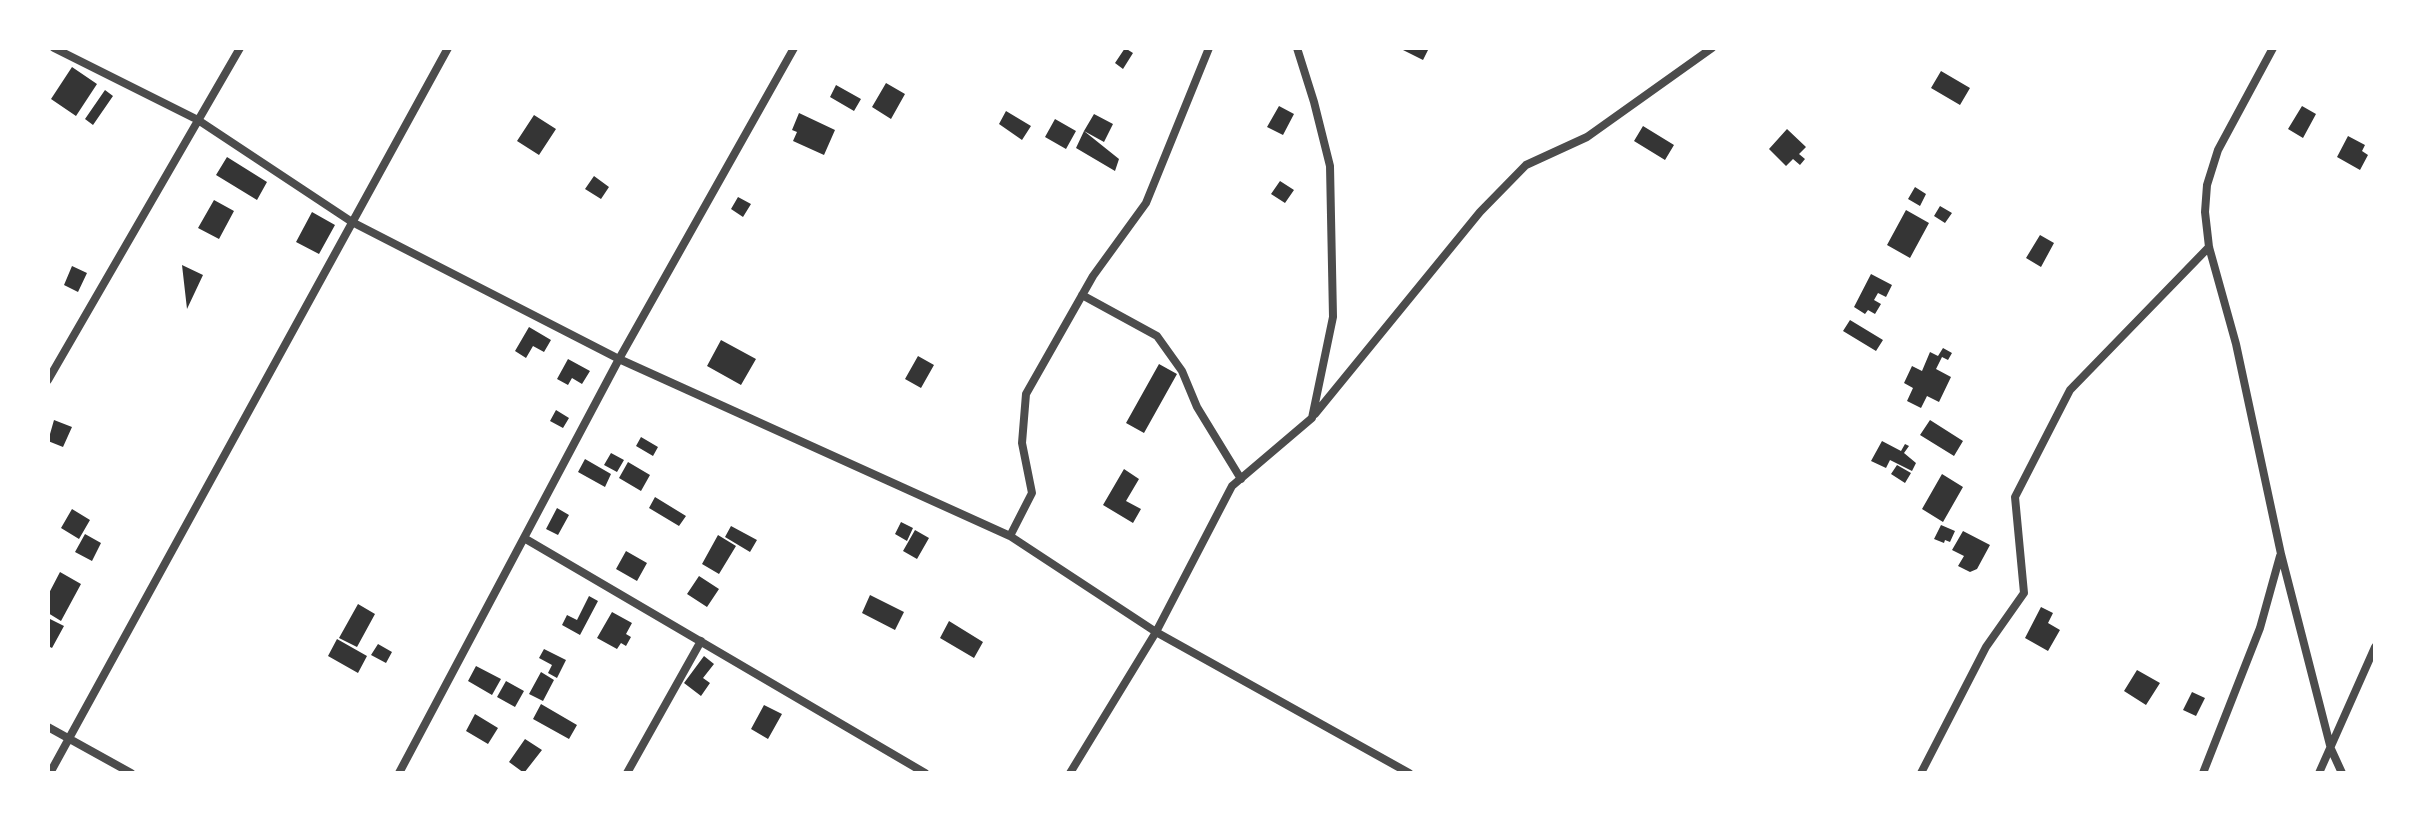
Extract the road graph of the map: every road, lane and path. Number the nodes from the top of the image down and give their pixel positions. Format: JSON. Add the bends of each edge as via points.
{"nodes":[{"id":1,"x":54,"y":48,"type":"edge"},
{"id":2,"x":240,"y":48,"type":"edge"},
{"id":3,"x":448,"y":48,"type":"edge"},
{"id":4,"x":794,"y":48,"type":"edge"},
{"id":5,"x":1209,"y":48,"type":"edge"},
{"id":6,"x":1297,"y":48,"type":"edge"},
{"id":7,"x":1712,"y":48,"type":"edge"},
{"id":8,"x":2273,"y":48,"type":"edge"},
{"id":9,"x":198,"y":120,"type":"junction"},
{"id":10,"x":352,"y":222,"type":"junction"},
{"id":11,"x":2209,"y":247,"type":"junction"},
{"id":12,"x":1082,"y":295,"type":"junction"},
{"id":13,"x":619,"y":359,"type":"junction"},
{"id":14,"x":48,"y":380,"type":"edge"},
{"id":15,"x":1312,"y":418,"type":"junction"},
{"id":16,"x":1241,"y":479,"type":"junction"},
{"id":17,"x":1010,"y":536,"type":"junction"},
{"id":18,"x":524,"y":538,"type":"junction"},
{"id":19,"x":2281,"y":554,"type":"junction"},
{"id":20,"x":1156,"y":632,"type":"junction"},
{"id":21,"x":701,"y":641,"type":"junction"},
{"id":22,"x":2375,"y":647,"type":"edge"},
{"id":23,"x":48,"y":727,"type":"edge"},
{"id":24,"x":69,"y":739,"type":"junction"},
{"id":25,"x":2331,"y":749,"type":"junction"},
{"id":26,"x":50,"y":773,"type":"edge"},
{"id":27,"x":131,"y":773,"type":"edge"},
{"id":28,"x":399,"y":773,"type":"edge"},
{"id":29,"x":627,"y":773,"type":"edge"},
{"id":30,"x":925,"y":773,"type":"edge"},
{"id":31,"x":1070,"y":773,"type":"edge"},
{"id":32,"x":1409,"y":773,"type":"edge"},
{"id":33,"x":1921,"y":773,"type":"edge"},
{"id":34,"x":2203,"y":773,"type":"edge"},
{"id":35,"x":2319,"y":773,"type":"edge"},
{"id":36,"x":2342,"y":773,"type":"edge"}],
"edges":[{"from":1,"to":9,"type":"street"},
{"from":2,"to":9,"type":"street"},
{"from":3,"to":10,"type":"street"},
{"from":4,"to":13,"type":"street"},
{"from":5,"to":12,"type":"street","via":[[1146,203]]},
{"from":6,"to":15,"type":"street","via":[[1330,166],[1333,317]]},
{"from":7,"to":15,"type":"street","via":[[1587,137],[1526,165],[1480,212]]},
{"from":8,"to":11,"type":"street","via":[[2218,150],[2207,185]]},
{"from":9,"to":10,"type":"street"},
{"from":9,"to":14,"type":"street"},
{"from":10,"to":13,"type":"street"},
{"from":10,"to":24,"type":"street"},
{"from":11,"to":19,"type":"street","via":[[2236,344]]},
{"from":11,"to":33,"type":"street","via":[[2070,390],[2015,497],[2024,593],[1986,647]]},
{"from":12,"to":16,"type":"street","via":[[1157,336]]},
{"from":12,"to":17,"type":"street","via":[[1026,394],[1022,443],[1032,493]]},
{"from":13,"to":17,"type":"street"},
{"from":13,"to":18,"type":"street"},
{"from":15,"to":16,"type":"street"},
{"from":16,"to":20,"type":"street","via":[[1232,486]]},
{"from":17,"to":20,"type":"street"},
{"from":18,"to":21,"type":"street"},
{"from":18,"to":28,"type":"street"},
{"from":19,"to":25,"type":"street"},
{"from":19,"to":34,"type":"street","via":[[2260,628]]},
{"from":20,"to":31,"type":"street"},
{"from":20,"to":32,"type":"street"},
{"from":21,"to":29,"type":"street"},
{"from":21,"to":30,"type":"street"},
{"from":22,"to":25,"type":"street"},
{"from":23,"to":24,"type":"street"},
{"from":24,"to":26,"type":"street"},
{"from":24,"to":27,"type":"street"},
{"from":25,"to":35,"type":"street"},
{"from":25,"to":36,"type":"street"}]}
